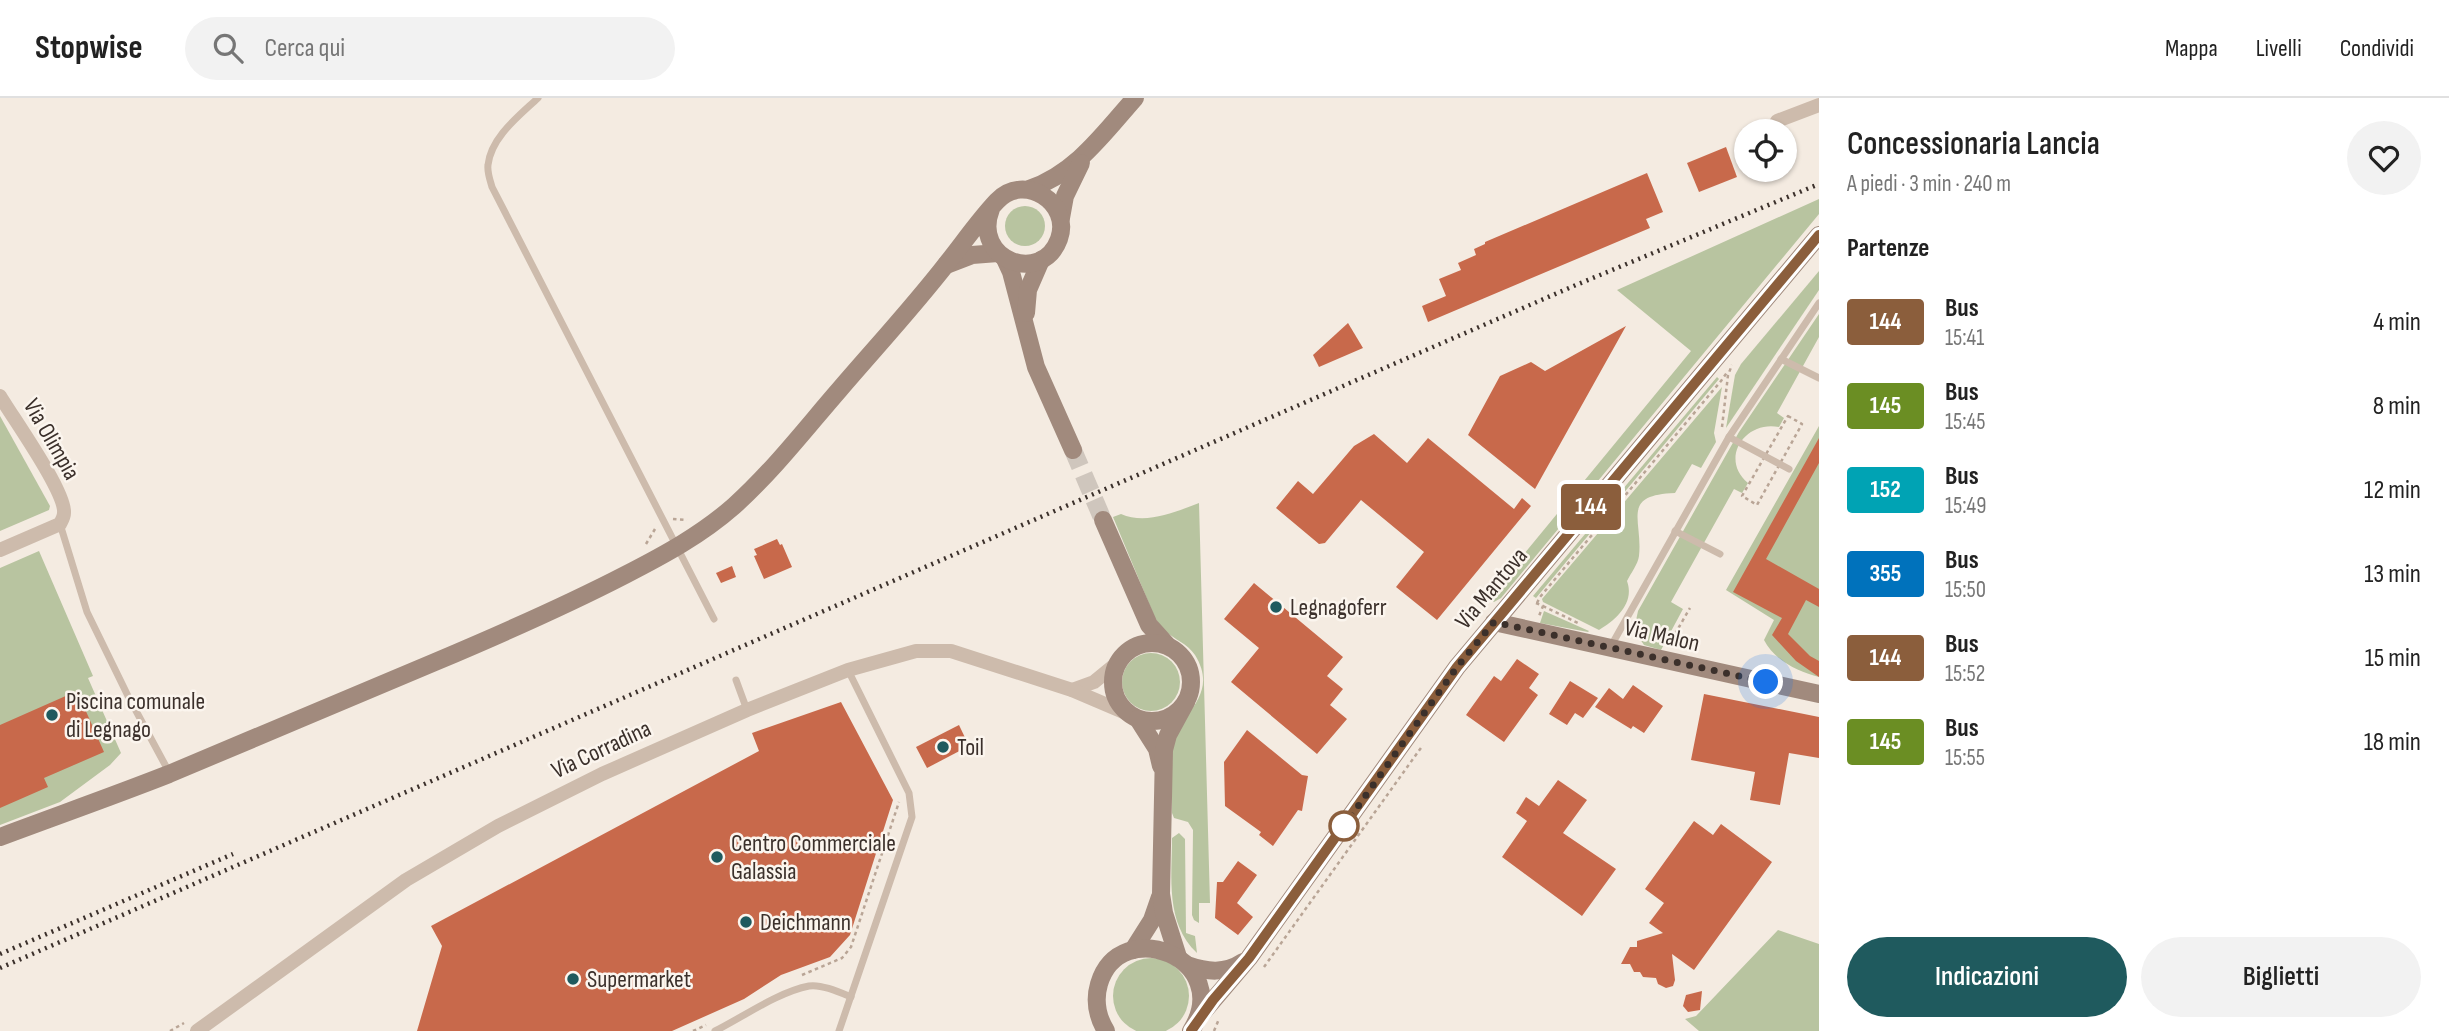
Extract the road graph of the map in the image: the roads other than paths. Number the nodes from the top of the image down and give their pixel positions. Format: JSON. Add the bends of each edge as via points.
{"nodes":[{"id":1,"x":538,"y":98,"type":"edge"},
{"id":2,"x":1135,"y":98,"type":"edge"},
{"id":3,"x":1810,"y":104,"type":"edge"},
{"id":4,"x":1781,"y":119,"type":"edge"},
{"id":5,"x":1090,"y":149,"type":"junction"},
{"id":6,"x":1029,"y":190,"type":"junction"},
{"id":7,"x":991,"y":209,"type":"junction"},
{"id":8,"x":1060,"y":218,"type":"junction"},
{"id":9,"x":1819,"y":234,"type":"edge"},
{"id":10,"x":1001,"y":256,"type":"junction"},
{"id":11,"x":1041,"y":260,"type":"junction"},
{"id":12,"x":946,"y":265,"type":"junction"},
{"id":13,"x":1819,"y":303,"type":"edge"},
{"id":14,"x":1024,"y":320,"type":"junction"},
{"id":15,"x":1781,"y":359,"type":"junction"},
{"id":16,"x":1819,"y":378,"type":"edge"},
{"id":17,"x":0,"y":396,"type":"edge"},
{"id":18,"x":1728,"y":437,"type":"junction"},
{"id":19,"x":1073,"y":450,"type":"tunnel mouth"},
{"id":20,"x":1789,"y":469,"type":"dead end"},
{"id":21,"x":1103,"y":520,"type":"tunnel mouth"},
{"id":22,"x":60,"y":524,"type":"junction"},
{"id":23,"x":1675,"y":531,"type":"junction"},
{"id":24,"x":678,"y":548,"type":"junction"},
{"id":25,"x":0,"y":550,"type":"edge"},
{"id":26,"x":1720,"y":554,"type":"dead end"},
{"id":27,"x":1134,"y":593,"type":"junction"},
{"id":28,"x":714,"y":619,"type":"dead end"},
{"id":29,"x":1494,"y":622,"type":"junction"},
{"id":30,"x":1167,"y":645,"type":"junction"},
{"id":31,"x":1610,"y":648,"type":"junction"},
{"id":32,"x":1121,"y":658,"type":"junction"},
{"id":33,"x":848,"y":670,"type":"junction"},
{"id":34,"x":736,"y":680,"type":"dead end"},
{"id":35,"x":1072,"y":690,"type":"junction"},
{"id":36,"x":1819,"y":694,"type":"edge"},
{"id":37,"x":1186,"y":702,"type":"junction"},
{"id":38,"x":747,"y":710,"type":"junction"},
{"id":39,"x":1132,"y":716,"type":"junction"},
{"id":40,"x":170,"y":773,"type":"junction"},
{"id":41,"x":1163,"y":773,"type":"junction"},
{"id":42,"x":0,"y":837,"type":"edge"},
{"id":43,"x":1161,"y":894,"type":"junction"},
{"id":44,"x":1133,"y":950,"type":"junction"},
{"id":45,"x":1183,"y":961,"type":"junction"},
{"id":46,"x":1256,"y":964,"type":"junction"},
{"id":47,"x":851,"y":997,"type":"junction"},
{"id":48,"x":1195,"y":1024,"type":"edge"},
{"id":49,"x":193,"y":1029,"type":"edge"},
{"id":50,"x":715,"y":1031,"type":"edge"},
{"id":51,"x":839,"y":1031,"type":"edge"},
{"id":52,"x":1106,"y":1031,"type":"edge"}],
"edges":[{"from":1,"to":24,"type":"lane","via":[[492,149],[488,167],[492,187]]},
{"from":2,"to":5,"type":"main road"},
{"from":3,"to":4,"type":"street"},
{"from":5,"to":6,"type":"main road","via":[[1067,170]]},
{"from":5,"to":8,"type":"main road","via":[[1074,174]]},
{"from":6,"to":7,"type":"main road","via":[[1011,191]]},
{"from":6,"to":8,"type":"main road","via":[[1045,196]]},
{"from":7,"to":10,"type":"main road","via":[[987,228],[992,246]]},
{"from":7,"to":12,"type":"main road"},
{"from":8,"to":11,"type":"main road","via":[[1058,242]]},
{"from":9,"to":29,"type":"main road","name":"Via Mantova"},
{"from":10,"to":11,"type":"main road","via":[[1022,264]]},
{"from":10,"to":12,"type":"main road","via":[[972,255]]},
{"from":10,"to":14,"type":"main road","via":[[1011,272]]},
{"from":11,"to":14,"type":"main road","via":[[1028,290]]},
{"from":12,"to":24,"type":"main road","via":[[780,460],[734,506]]},
{"from":13,"to":15,"type":"lane"},
{"from":14,"to":19,"type":"main road","via":[[1036,367]]},
{"from":15,"to":16,"type":"lane"},
{"from":15,"to":18,"type":"lane"},
{"from":17,"to":22,"type":"street","name":"Via Olimpia","via":[[53,483],[64,508]]},
{"from":18,"to":20,"type":"lane"},
{"from":18,"to":23,"type":"lane"},
{"from":21,"to":27,"type":"main road"},
{"from":22,"to":25,"type":"street"},
{"from":22,"to":40,"type":"lane","via":[[86,612]]},
{"from":23,"to":26,"type":"lane"},
{"from":23,"to":31,"type":"lane"},
{"from":24,"to":28,"type":"lane"},
{"from":24,"to":40,"type":"main road","via":[[567,605]]},
{"from":27,"to":30,"type":"main road","via":[[1149,625]]},
{"from":27,"to":32,"type":"main road","via":[[1135,635]]},
{"from":29,"to":31,"type":"main road","name":"Via Malon"},
{"from":29,"to":46,"type":"main road","name":"Via Mantova","via":[[1457,667]]},
{"from":30,"to":32,"type":"main road","via":[[1146,643]]},
{"from":30,"to":37,"type":"main road","via":[[1178,652],[1191,676]]},
{"from":31,"to":36,"type":"main road","name":"Via Malon"},
{"from":32,"to":35,"type":"street","via":[[1094,681]]},
{"from":32,"to":39,"type":"main road","via":[[1112,677],[1113,690],[1117,702]]},
{"from":33,"to":35,"type":"street","name":"Via Corradina","via":[[916,651],[951,651]]},
{"from":33,"to":38,"type":"street","name":"Via Corradina"},
{"from":33,"to":47,"type":"lane","via":[[912,807],[909,831]]},
{"from":34,"to":38,"type":"lane"},
{"from":35,"to":39,"type":"street","name":"Via Corradina"},
{"from":37,"to":39,"type":"main road","via":[[1160,721]]},
{"from":37,"to":41,"type":"main road","via":[[1168,735]]},
{"from":38,"to":49,"type":"street","name":"Via Corradina","via":[[549,799],[405,880]]},
{"from":39,"to":41,"type":"main road","via":[[1157,749]]},
{"from":40,"to":42,"type":"main road"},
{"from":41,"to":43,"type":"main road"},
{"from":43,"to":44,"type":"main road","via":[[1152,920]]},
{"from":43,"to":45,"type":"main road"},
{"from":44,"to":45,"type":"main road","via":[[1156,948]]},
{"from":44,"to":52,"type":"main road","via":[[1114,962],[1101,979],[1097,1008]]},
{"from":45,"to":46,"type":"main road","via":[[1209,971]]},
{"from":45,"to":48,"type":"main road","name":"Via Mantova","via":[[1194,974],[1201,996]]},
{"from":46,"to":48,"type":"main road","name":"Via Mantova"},
{"from":47,"to":50,"type":"lane","via":[[811,985]]},
{"from":47,"to":51,"type":"lane"}]}
